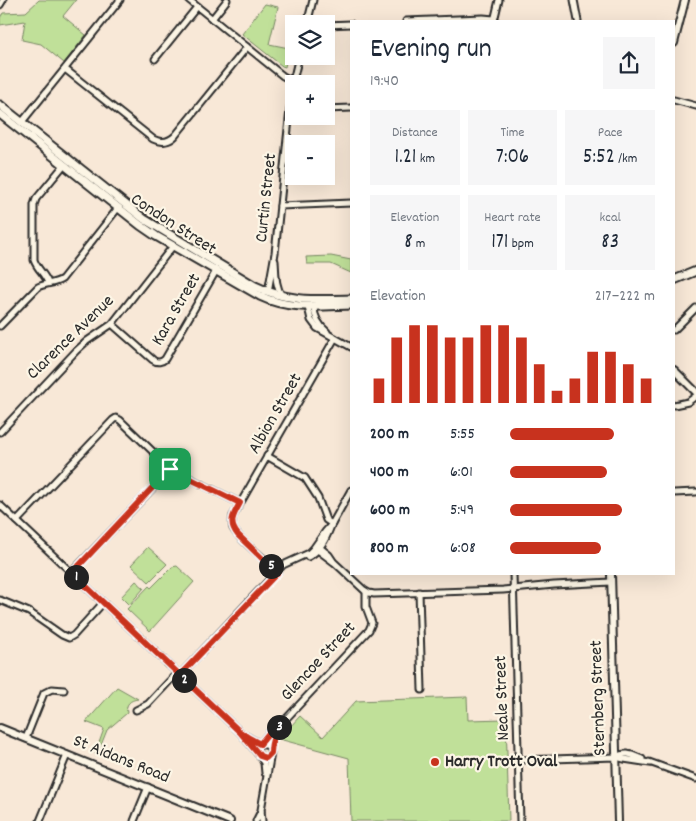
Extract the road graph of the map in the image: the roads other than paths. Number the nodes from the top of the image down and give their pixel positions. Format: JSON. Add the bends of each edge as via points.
{"nodes":[{"id":1,"x":3,"y":0,"type":"edge"},
{"id":2,"x":120,"y":0,"type":"edge"},
{"id":3,"x":189,"y":0,"type":"edge"},
{"id":4,"x":227,"y":0,"type":"edge"},
{"id":5,"x":313,"y":0,"type":"edge"},
{"id":6,"x":499,"y":0,"type":"edge"},
{"id":7,"x":574,"y":0,"type":"edge"},
{"id":8,"x":685,"y":0,"type":"edge"},
{"id":9,"x":0,"y":5,"type":"edge"},
{"id":10,"x":197,"y":7,"type":"junction"},
{"id":11,"x":309,"y":15,"type":"edge"},
{"id":12,"x":212,"y":19,"type":"junction"},
{"id":13,"x":432,"y":20,"type":"edge"},
{"id":14,"x":494,"y":20,"type":"edge"},
{"id":15,"x":578,"y":20,"type":"edge"},
{"id":16,"x":350,"y":24,"type":"edge"},
{"id":17,"x":335,"y":25,"type":"edge"},
{"id":18,"x":675,"y":40,"type":"edge"},
{"id":19,"x":247,"y":47,"type":"junction"},
{"id":20,"x":155,"y":59,"type":"dead end"},
{"id":21,"x":65,"y":69,"type":"junction"},
{"id":22,"x":285,"y":77,"type":"edge"},
{"id":23,"x":675,"y":100,"type":"edge"},
{"id":24,"x":0,"y":105,"type":"edge"},
{"id":25,"x":696,"y":106,"type":"edge"},
{"id":26,"x":350,"y":108,"type":"edge"},
{"id":27,"x":335,"y":109,"type":"edge"},
{"id":28,"x":0,"y":114,"type":"edge"},
{"id":29,"x":22,"y":122,"type":"junction"},
{"id":30,"x":290,"y":125,"type":"edge"},
{"id":31,"x":64,"y":165,"type":"junction"},
{"id":32,"x":350,"y":203,"type":"edge"},
{"id":33,"x":120,"y":205,"type":"junction"},
{"id":34,"x":280,"y":206,"type":"junction"},
{"id":35,"x":176,"y":243,"type":"junction"},
{"id":36,"x":275,"y":253,"type":"junction"},
{"id":37,"x":216,"y":271,"type":"junction"},
{"id":38,"x":696,"y":271,"type":"edge"},
{"id":39,"x":675,"y":280,"type":"edge"},
{"id":40,"x":48,"y":283,"type":"junction"},
{"id":41,"x":268,"y":292,"type":"junction"},
{"id":42,"x":282,"y":297,"type":"junction"},
{"id":43,"x":350,"y":299,"type":"edge"},
{"id":44,"x":350,"y":305,"type":"edge"},
{"id":45,"x":311,"y":307,"type":"junction"},
{"id":46,"x":696,"y":308,"type":"edge"},
{"id":47,"x":112,"y":324,"type":"junction"},
{"id":48,"x":0,"y":326,"type":"edge"},
{"id":49,"x":675,"y":329,"type":"edge"},
{"id":50,"x":336,"y":338,"type":"junction"},
{"id":51,"x":350,"y":346,"type":"edge"},
{"id":52,"x":675,"y":371,"type":"edge"},
{"id":53,"x":696,"y":394,"type":"edge"},
{"id":54,"x":675,"y":405,"type":"edge"},
{"id":55,"x":0,"y":432,"type":"edge"},
{"id":56,"x":267,"y":456,"type":"junction"},
{"id":57,"x":170,"y":469,"type":"junction"},
{"id":58,"x":696,"y":492,"type":"edge"},
{"id":59,"x":675,"y":493,"type":"edge"},
{"id":60,"x":350,"y":494,"type":"edge"},
{"id":61,"x":240,"y":503,"type":"junction"},
{"id":62,"x":0,"y":505,"type":"edge"},
{"id":63,"x":17,"y":521,"type":"junction"},
{"id":64,"x":332,"y":524,"type":"junction"},
{"id":65,"x":317,"y":548,"type":"junction"},
{"id":66,"x":278,"y":572,"type":"junction"},
{"id":67,"x":72,"y":573,"type":"junction"},
{"id":68,"x":513,"y":575,"type":"edge"},
{"id":69,"x":611,"y":575,"type":"edge"},
{"id":70,"x":611,"y":582,"type":"junction"},
{"id":71,"x":513,"y":589,"type":"junction"},
{"id":72,"x":366,"y":592,"type":"junction"},
{"id":73,"x":419,"y":592,"type":"junction"},
{"id":74,"x":0,"y":600,"type":"edge"},
{"id":75,"x":103,"y":603,"type":"junction"},
{"id":76,"x":178,"y":674,"type":"junction"},
{"id":77,"x":64,"y":690,"type":"dead end"},
{"id":78,"x":422,"y":690,"type":"dead end"},
{"id":79,"x":136,"y":710,"type":"dead end"},
{"id":80,"x":284,"y":721,"type":"junction"},
{"id":81,"x":1,"y":730,"type":"edge"},
{"id":82,"x":240,"y":732,"type":"junction"},
{"id":83,"x":26,"y":738,"type":"junction"},
{"id":84,"x":260,"y":744,"type":"junction"},
{"id":85,"x":270,"y":746,"type":"junction"},
{"id":86,"x":271,"y":753,"type":"junction"},
{"id":87,"x":67,"y":755,"type":"junction"},
{"id":88,"x":259,"y":755,"type":"junction"},
{"id":89,"x":616,"y":757,"type":"junction"},
{"id":90,"x":519,"y":760,"type":"junction"},
{"id":91,"x":266,"y":776,"type":"junction"},
{"id":92,"x":696,"y":779,"type":"edge"},
{"id":93,"x":148,"y":788,"type":"junction"},
{"id":94,"x":261,"y":810,"type":"junction"},
{"id":95,"x":40,"y":821,"type":"edge"},
{"id":96,"x":134,"y":821,"type":"edge"},
{"id":97,"x":230,"y":821,"type":"edge"},
{"id":98,"x":256,"y":821,"type":"edge"},
{"id":99,"x":262,"y":821,"type":"edge"},
{"id":100,"x":520,"y":821,"type":"edge"},
{"id":101,"x":618,"y":821,"type":"edge"}],
"edges":[{"from":1,"to":9,"type":"street"},
{"from":2,"to":21,"type":"street"},
{"from":3,"to":10,"type":"street"},
{"from":4,"to":12,"type":"street"},
{"from":5,"to":11,"type":"street"},
{"from":6,"to":14,"type":"street"},
{"from":7,"to":15,"type":"street"},
{"from":8,"to":18,"type":"street"},
{"from":10,"to":12,"type":"street"},
{"from":10,"to":20,"type":"street"},
{"from":12,"to":19,"type":"street"},
{"from":13,"to":14,"type":"street"},
{"from":16,"to":17,"type":"street"},
{"from":19,"to":21,"type":"street","via":[[175,136],[166,141],[153,139]]},
{"from":19,"to":22,"type":"street"},
{"from":21,"to":29,"type":"street"},
{"from":23,"to":25,"type":"street"},
{"from":24,"to":29,"type":"main road","name":"Condon Street"},
{"from":26,"to":27,"type":"street"},
{"from":28,"to":31,"type":"main road","name":"Condon Street"},
{"from":29,"to":33,"type":"main road","name":"Condon Street"},
{"from":30,"to":34,"type":"street","name":"Curtin Street"},
{"from":31,"to":33,"type":"main road","name":"Condon Street"},
{"from":31,"to":40,"type":"street","via":[[34,205],[34,260]]},
{"from":32,"to":34,"type":"street"},
{"from":33,"to":35,"type":"main road","name":"Condon Street"},
{"from":33,"to":40,"type":"street","via":[[62,279]]},
{"from":34,"to":36,"type":"street","name":"Curtin Street"},
{"from":35,"to":37,"type":"main road","name":"Condon Street"},
{"from":35,"to":41,"type":"main road","name":"Condon Street"},
{"from":35,"to":47,"type":"street","name":"Clarence Avenue"},
{"from":36,"to":41,"type":"street","name":"Curtin Street"},
{"from":36,"to":42,"type":"street","name":"Curtin Street","via":[[276,285]]},
{"from":37,"to":45,"type":"main road","name":"Condon Street","via":[[268,300]]},
{"from":37,"to":47,"type":"street","name":"Kara Street","via":[[162,364]]},
{"from":38,"to":39,"type":"main road"},
{"from":40,"to":48,"type":"street","via":[[40,285]]},
{"from":41,"to":42,"type":"main road","name":"Condon Street"},
{"from":41,"to":45,"type":"main road","via":[[271,297]]},
{"from":42,"to":43,"type":"main road","name":"Condon Street"},
{"from":44,"to":45,"type":"main road"},
{"from":45,"to":50,"type":"street","via":[[309,316],[314,325]]},
{"from":46,"to":49,"type":"street"},
{"from":47,"to":55,"type":"street","name":"Clarence Avenue","via":[[87,341]]},
{"from":50,"to":51,"type":"street"},
{"from":50,"to":56,"type":"street","name":"Albion Street"},
{"from":52,"to":53,"type":"street"},
{"from":53,"to":54,"type":"street","via":[[686,402]]},
{"from":56,"to":61,"type":"street","name":"Albion Street"},
{"from":56,"to":64,"type":"street","via":[[305,478],[318,498],[326,520]]},
{"from":57,"to":61,"type":"street"},
{"from":57,"to":63,"type":"street","via":[[116,416]]},
{"from":57,"to":67,"type":"street"},
{"from":58,"to":59,"type":"street"},
{"from":60,"to":64,"type":"street"},
{"from":61,"to":66,"type":"street","via":[[233,516],[234,529]]},
{"from":62,"to":63,"type":"street"},
{"from":63,"to":67,"type":"street"},
{"from":64,"to":65,"type":"street"},
{"from":65,"to":66,"type":"street","via":[[308,557]]},
{"from":65,"to":72,"type":"street"},
{"from":66,"to":76,"type":"street"},
{"from":67,"to":75,"type":"street"},
{"from":68,"to":71,"type":"street","name":"Neale Street"},
{"from":69,"to":70,"type":"street","name":"Sternberg Street"},
{"from":70,"to":71,"type":"street"},
{"from":70,"to":89,"type":"street","name":"Sternberg Street"},
{"from":71,"to":73,"type":"street"},
{"from":71,"to":90,"type":"street","name":"Neale Street"},
{"from":72,"to":73,"type":"street"},
{"from":72,"to":80,"type":"street","name":"Glencoe Street","via":[[366,607],[372,623],[369,630]]},
{"from":73,"to":78,"type":"street"},
{"from":74,"to":75,"type":"street","via":[[29,612],[69,641]]},
{"from":75,"to":76,"type":"street"},
{"from":76,"to":79,"type":"street","via":[[148,704]]},
{"from":76,"to":82,"type":"street"},
{"from":77,"to":83,"type":"street","via":[[52,689],[44,693]]},
{"from":80,"to":84,"type":"street","name":"Glencoe Street"},
{"from":80,"to":85,"type":"street","name":"Glencoe Street"},
{"from":81,"to":83,"type":"street","name":"St Aidans Road"},
{"from":82,"to":84,"type":"street"},
{"from":82,"to":88,"type":"street"},
{"from":83,"to":87,"type":"street","name":"St Aidans Road"},
{"from":84,"to":85,"type":"street"},
{"from":84,"to":88,"type":"street"},
{"from":85,"to":86,"type":"street"},
{"from":86,"to":88,"type":"street","via":[[266,758]]},
{"from":86,"to":91,"type":"street"},
{"from":87,"to":93,"type":"street","name":"St Aidans Road"},
{"from":87,"to":95,"type":"street"},
{"from":88,"to":91,"type":"street"},
{"from":89,"to":90,"type":"street"},
{"from":89,"to":92,"type":"street","via":[[626,754]]},
{"from":89,"to":101,"type":"street","name":"Sternberg Street"},
{"from":90,"to":100,"type":"street","name":"Neale Street"},
{"from":91,"to":94,"type":"street"},
{"from":93,"to":96,"type":"street"},
{"from":93,"to":97,"type":"street","name":"St Aidans Road"},
{"from":94,"to":98,"type":"street"},
{"from":94,"to":99,"type":"street"}]}
